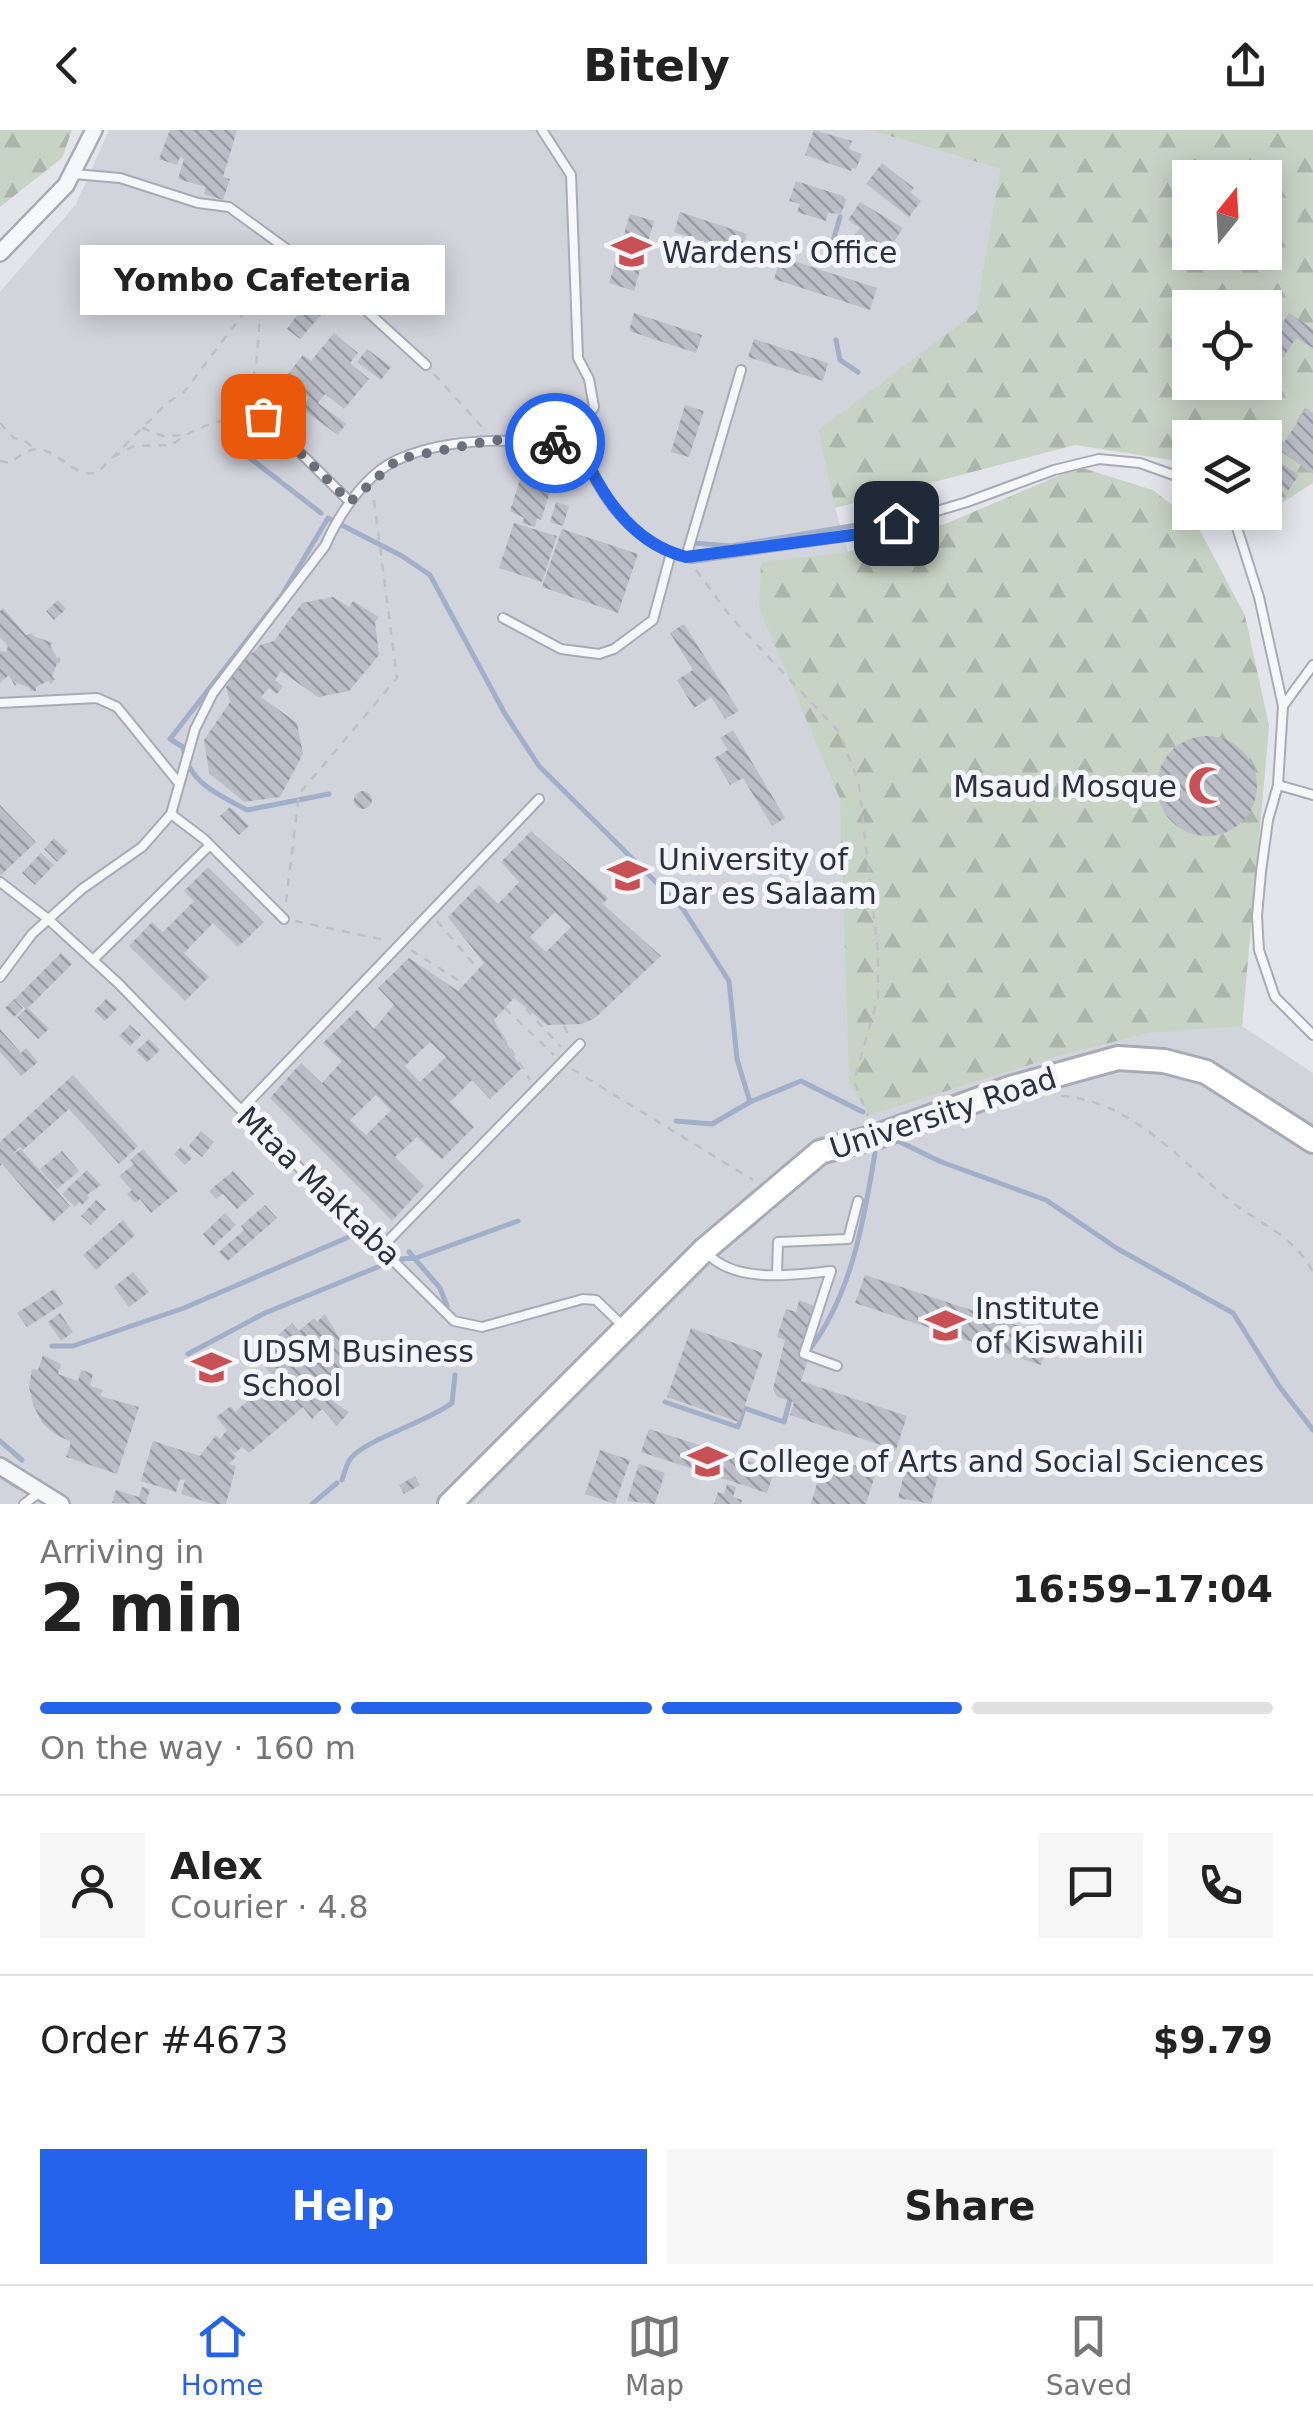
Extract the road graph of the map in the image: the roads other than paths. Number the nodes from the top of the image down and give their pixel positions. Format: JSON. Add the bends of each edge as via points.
{"nodes":[{"id":1,"x":94,"y":130,"type":"edge"},
{"id":2,"x":542,"y":130,"type":"edge"},
{"id":3,"x":74,"y":174,"type":"junction"},
{"id":4,"x":0,"y":253,"type":"edge"},
{"id":5,"x":426,"y":366,"type":"road end"},
{"id":6,"x":741,"y":370,"type":"dead end"},
{"id":7,"x":263,"y":416,"type":"dead end"},
{"id":8,"x":582,"y":450,"type":"junction"},
{"id":9,"x":1172,"y":474,"type":"edge"},
{"id":10,"x":350,"y":502,"type":"junction"},
{"id":11,"x":1238,"y":530,"type":"edge"},
{"id":12,"x":671,"y":553,"type":"junction"},
{"id":13,"x":686,"y":557,"type":"junction"},
{"id":14,"x":503,"y":618,"type":"dead end"},
{"id":15,"x":1313,"y":665,"type":"edge"},
{"id":16,"x":0,"y":704,"type":"edge"},
{"id":17,"x":1283,"y":706,"type":"junction"},
{"id":18,"x":178,"y":782,"type":"junction"},
{"id":19,"x":1278,"y":785,"type":"junction"},
{"id":20,"x":1313,"y":794,"type":"edge"},
{"id":21,"x":540,"y":798,"type":"dead end"},
{"id":22,"x":172,"y":814,"type":"junction"},
{"id":23,"x":210,"y":845,"type":"junction"},
{"id":24,"x":0,"y":882,"type":"edge"},
{"id":25,"x":48,"y":919,"type":"junction"},
{"id":26,"x":284,"y":919,"type":"road end"},
{"id":27,"x":93,"y":960,"type":"junction"},
{"id":28,"x":0,"y":977,"type":"edge"},
{"id":29,"x":1313,"y":1034,"type":"edge"},
{"id":30,"x":580,"y":1044,"type":"dead end"},
{"id":31,"x":240,"y":1110,"type":"junction"},
{"id":32,"x":1313,"y":1141,"type":"edge"},
{"id":33,"x":858,"y":1200,"type":"dead end"},
{"id":34,"x":382,"y":1248,"type":"junction"},
{"id":35,"x":704,"y":1250,"type":"junction"},
{"id":36,"x":777,"y":1274,"type":"junction"},
{"id":37,"x":626,"y":1329,"type":"junction"},
{"id":38,"x":836,"y":1366,"type":"dead end"},
{"id":39,"x":0,"y":1466,"type":"edge"},
{"id":40,"x":40,"y":1492,"type":"junction"},
{"id":41,"x":24,"y":1504,"type":"edge"},
{"id":42,"x":61,"y":1504,"type":"edge"},
{"id":43,"x":450,"y":1504,"type":"edge"}],
"edges":[{"from":1,"to":3,"type":"street"},
{"from":2,"to":8,"type":"lane","via":[[571,175],[578,358],[594,407],[580,429]]},
{"from":3,"to":4,"type":"street"},
{"from":3,"to":5,"type":"lane","via":[[120,178],[229,207],[346,292]]},
{"from":6,"to":13,"type":"lane"},
{"from":7,"to":10,"type":"lane"},
{"from":8,"to":10,"type":"lane","via":[[494,440],[398,459]]},
{"from":8,"to":12,"type":"lane","via":[[616,511]]},
{"from":9,"to":13,"type":"lane","via":[[1140,462],[1099,459],[860,534]]},
{"from":10,"to":18,"type":"lane","via":[[325,546],[213,693]]},
{"from":11,"to":17,"type":"lane"},
{"from":12,"to":13,"type":"lane"},
{"from":12,"to":14,"type":"lane","via":[[654,620],[614,649],[561,649]]},
{"from":15,"to":17,"type":"lane"},
{"from":16,"to":18,"type":"lane","via":[[97,698],[118,708]]},
{"from":17,"to":19,"type":"lane"},
{"from":18,"to":22,"type":"lane"},
{"from":19,"to":20,"type":"lane"},
{"from":19,"to":29,"type":"lane","via":[[1260,872],[1259,950],[1275,997]]},
{"from":21,"to":31,"type":"lane"},
{"from":22,"to":23,"type":"lane"},
{"from":22,"to":25,"type":"lane","via":[[142,847]]},
{"from":23,"to":26,"type":"lane"},
{"from":23,"to":27,"type":"lane"},
{"from":24,"to":25,"type":"lane","name":"Mtaa Maktaba"},
{"from":25,"to":27,"type":"lane","name":"Mtaa Maktaba"},
{"from":25,"to":28,"type":"lane"},
{"from":27,"to":31,"type":"lane","name":"Mtaa Maktaba"},
{"from":30,"to":34,"type":"lane"},
{"from":31,"to":34,"type":"lane","name":"Mtaa Maktaba"},
{"from":32,"to":35,"type":"street","name":"University Road","via":[[1206,1072],[1118,1058],[820,1152]]},
{"from":33,"to":36,"type":"lane","via":[[848,1239],[778,1242]]},
{"from":34,"to":37,"type":"lane","name":"Mtaa Maktaba","via":[[442,1310],[467,1326],[584,1299],[596,1300]]},
{"from":35,"to":36,"type":"lane","via":[[717,1264]]},
{"from":35,"to":37,"type":"street","name":"University Road"},
{"from":36,"to":38,"type":"lane","via":[[831,1271],[804,1354]]},
{"from":37,"to":43,"type":"street","name":"University Road"},
{"from":39,"to":40,"type":"street"},
{"from":40,"to":41,"type":"lane"},
{"from":40,"to":42,"type":"street"}]}
